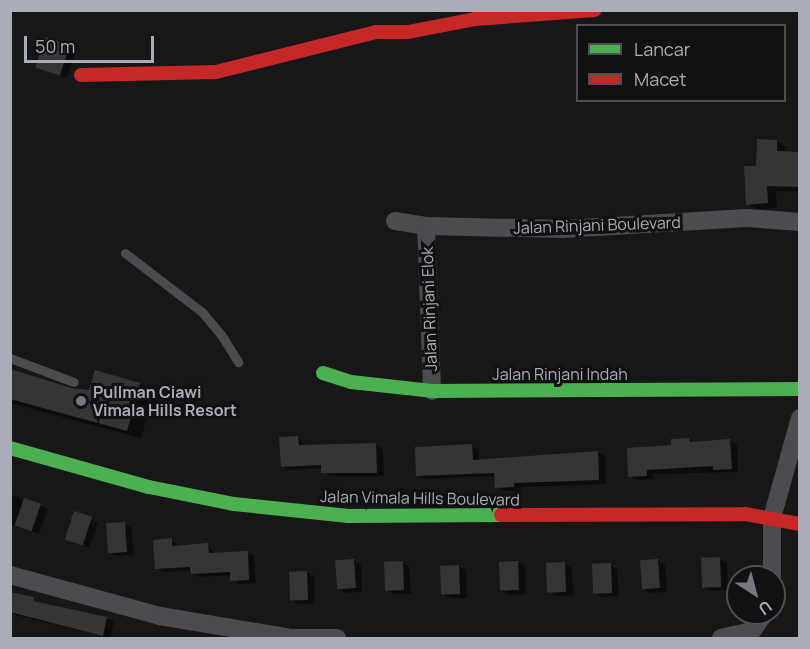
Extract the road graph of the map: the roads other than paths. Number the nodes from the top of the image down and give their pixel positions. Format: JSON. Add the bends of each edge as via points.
{"nodes":[{"id":1,"x":595,"y":11,"type":"edge"},
{"id":2,"x":81,"y":75,"type":"dead end"},
{"id":3,"x":395,"y":221,"type":"dead end"},
{"id":4,"x":800,"y":222,"type":"edge"},
{"id":5,"x":426,"y":226,"type":"junction"},
{"id":6,"x":125,"y":253,"type":"dead end"},
{"id":7,"x":10,"y":358,"type":"edge"},
{"id":8,"x":238,"y":362,"type":"dead end"},
{"id":9,"x":323,"y":373,"type":"dead end"},
{"id":10,"x":74,"y":382,"type":"dead end"},
{"id":11,"x":800,"y":389,"type":"edge"},
{"id":12,"x":432,"y":392,"type":"junction"},
{"id":13,"x":800,"y":418,"type":"edge"},
{"id":14,"x":10,"y":448,"type":"edge"},
{"id":15,"x":772,"y":518,"type":"junction"},
{"id":16,"x":800,"y":524,"type":"edge"},
{"id":17,"x":772,"y":565,"type":"edge"},
{"id":18,"x":10,"y":575,"type":"edge"},
{"id":19,"x":756,"y":625,"type":"edge"},
{"id":20,"x":292,"y":638,"type":"edge"},
{"id":21,"x":337,"y":639,"type":"edge"},
{"id":22,"x":721,"y":639,"type":"edge"}],
"edges":[{"from":1,"to":2,"type":"street","via":[[475,19],[408,33],[376,32],[216,72]]},
{"from":3,"to":5,"type":"street","name":"Jalan Rinjani Boulevard"},
{"from":4,"to":5,"type":"street","name":"Jalan Rinjani Boulevard","via":[[747,218],[563,229]]},
{"from":5,"to":12,"type":"street","name":"Jalan Rinjani Elok"},
{"from":6,"to":8,"type":"lane","via":[[202,312]]},
{"from":7,"to":10,"type":"lane"},
{"from":9,"to":12,"type":"street","name":"Jalan Rinjani Indah","via":[[351,382]]},
{"from":11,"to":12,"type":"street","name":"Jalan Rinjani Indah"},
{"from":13,"to":15,"type":"street"},
{"from":14,"to":15,"type":"street","name":"Jalan Vimala Hills Boulevard","via":[[149,488],[234,504],[348,516],[745,514]]},
{"from":15,"to":16,"type":"street","name":"Jalan Vimala Hills Boulevard"},
{"from":15,"to":17,"type":"street"},
{"from":18,"to":20,"type":"street","via":[[160,616]]},
{"from":19,"to":22,"type":"street","via":[[752,630]]},
{"from":20,"to":21,"type":"street"}]}
